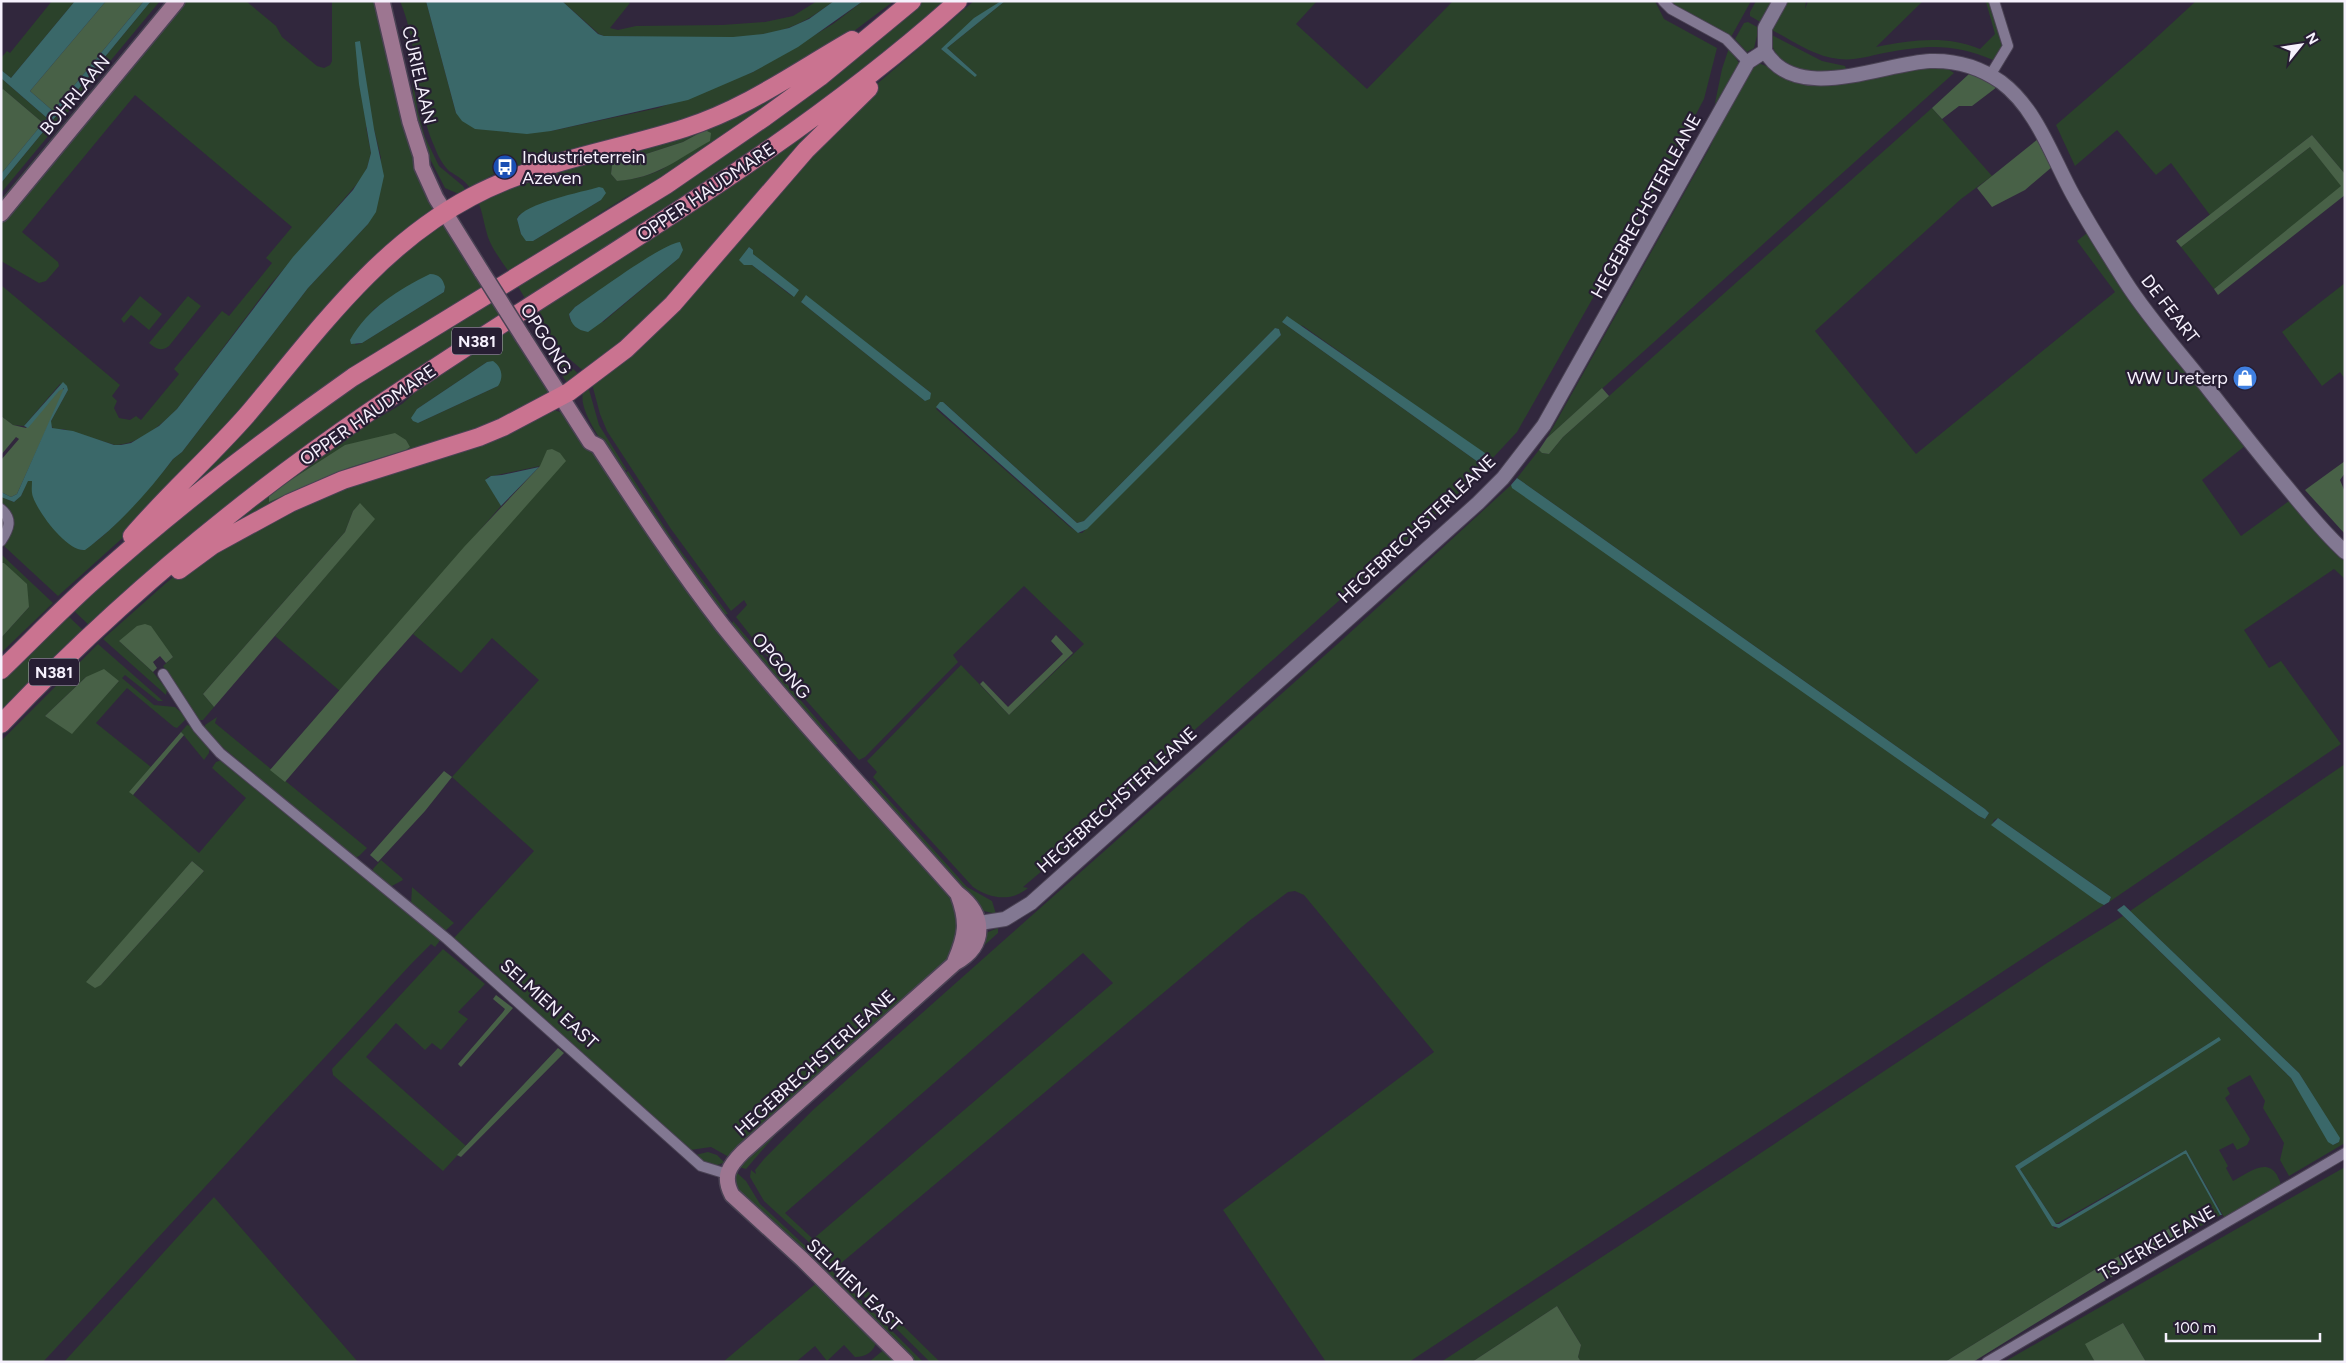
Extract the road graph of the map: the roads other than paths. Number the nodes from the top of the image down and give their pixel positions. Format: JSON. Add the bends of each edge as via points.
{"nodes":[{"id":1,"x":177,"y":1,"type":"edge"},
{"id":2,"x":382,"y":1,"type":"edge"},
{"id":3,"x":912,"y":1,"type":"edge"},
{"id":4,"x":958,"y":1,"type":"edge"},
{"id":5,"x":1663,"y":1,"type":"edge"},
{"id":6,"x":1780,"y":1,"type":"edge"},
{"id":7,"x":1994,"y":1,"type":"edge"},
{"id":8,"x":1765,"y":51,"type":"junction"},
{"id":9,"x":836,"y":56,"type":"junction"},
{"id":10,"x":1748,"y":62,"type":"junction"},
{"id":11,"x":1991,"y":74,"type":"junction"},
{"id":12,"x":864,"y":86,"type":"junction"},
{"id":13,"x":449,"y":210,"type":"junction"},
{"id":14,"x":1,"y":214,"type":"edge"},
{"id":15,"x":486,"y":270,"type":"joint"},
{"id":16,"x":564,"y":395,"type":"junction"},
{"id":17,"x":1,"y":509,"type":"edge"},
{"id":18,"x":1,"y":541,"type":"edge"},
{"id":19,"x":2345,"y":552,"type":"edge"},
{"id":20,"x":91,"y":584,"type":"junction"},
{"id":21,"x":107,"y":620,"type":"junction"},
{"id":22,"x":1,"y":670,"type":"edge"},
{"id":23,"x":163,"y":674,"type":"dead end"},
{"id":24,"x":1,"y":724,"type":"edge"},
{"id":25,"x":972,"y":924,"type":"junction"},
{"id":26,"x":2345,"y":1153,"type":"edge"},
{"id":27,"x":727,"y":1174,"type":"junction"},
{"id":28,"x":906,"y":1362,"type":"edge"},
{"id":29,"x":1987,"y":1362,"type":"edge"}],
"edges":[{"from":1,"to":14,"type":"main road","name":"BOHRLAAN"},
{"from":2,"to":13,"type":"main road","name":"CURIELAAN","via":[[422,167]]},
{"from":3,"to":9,"type":"highway"},
{"from":4,"to":12,"type":"highway","name":"OPPER HAUDMARE"},
{"from":5,"to":10,"type":"street","via":[[1671,9],[1726,39]]},
{"from":6,"to":8,"type":"street","via":[[1765,28]]},
{"from":7,"to":11,"type":"street","via":[[2008,46]]},
{"from":8,"to":10,"type":"street","name":"HEGEBRECHSTERLEANE"},
{"from":8,"to":11,"type":"street","name":"DE FEART","via":[[1782,67],[1812,78],[1832,79],[1932,61],[1964,65]]},
{"from":9,"to":13,"type":"highway","number":"N381","via":[[727,112],[686,128],[526,172]]},
{"from":9,"to":20,"type":"highway","name":"OPPER HAUDMARE","number":"N381","via":[[766,117],[666,185],[353,377],[238,460]]},
{"from":10,"to":25,"type":"street","name":"HEGEBRECHSTERLEANE","via":[[1568,384],[1539,432],[1503,478],[1031,903],[1005,919]]},
{"from":11,"to":19,"type":"street","name":"DE FEART","via":[[2015,93],[2031,114],[2074,196],[2126,283],[2248,440],[2327,536]]},
{"from":12,"to":16,"type":"highway","number":"N381","via":[[646,332]]},
{"from":12,"to":21,"type":"highway","name":"OPPER HAUDMARE","number":"N381","via":[[744,168],[386,400],[189,547]]},
{"from":13,"to":15,"type":"main road","name":"CURIELAAN"},
{"from":13,"to":20,"type":"highway","number":"N381","via":[[352,289],[247,415],[138,528]]},
{"from":15,"to":16,"type":"main road","name":"OPGONG","bridge":true},
{"from":16,"to":21,"type":"highway","number":"N381","via":[[479,437],[343,480],[290,502],[213,545]]},
{"from":16,"to":25,"type":"main road","name":"OPGONG","via":[[590,442],[598,446],[670,554],[728,632],[794,710],[972,906]]},
{"from":17,"to":18,"type":"street","via":[[8,516],[9,525]]},
{"from":20,"to":22,"type":"highway","name":"OPPER HAUDMARE","number":"N381"},
{"from":21,"to":24,"type":"highway","name":"OPPER HAUDMARE","number":"N381"},
{"from":23,"to":27,"type":"street","name":"SELMIEN EAST","via":[[198,728],[235,766],[447,939],[701,1166]]},
{"from":25,"to":27,"type":"main road","name":"HEGEBRECHSTERLEANE","via":[[977,939],[968,954],[954,962],[743,1152],[731,1163]]},
{"from":26,"to":29,"type":"street","name":"TSJERKELEANE"},
{"from":27,"to":28,"type":"main road","name":"SELMIEN EAST","via":[[732,1195]]}]}
